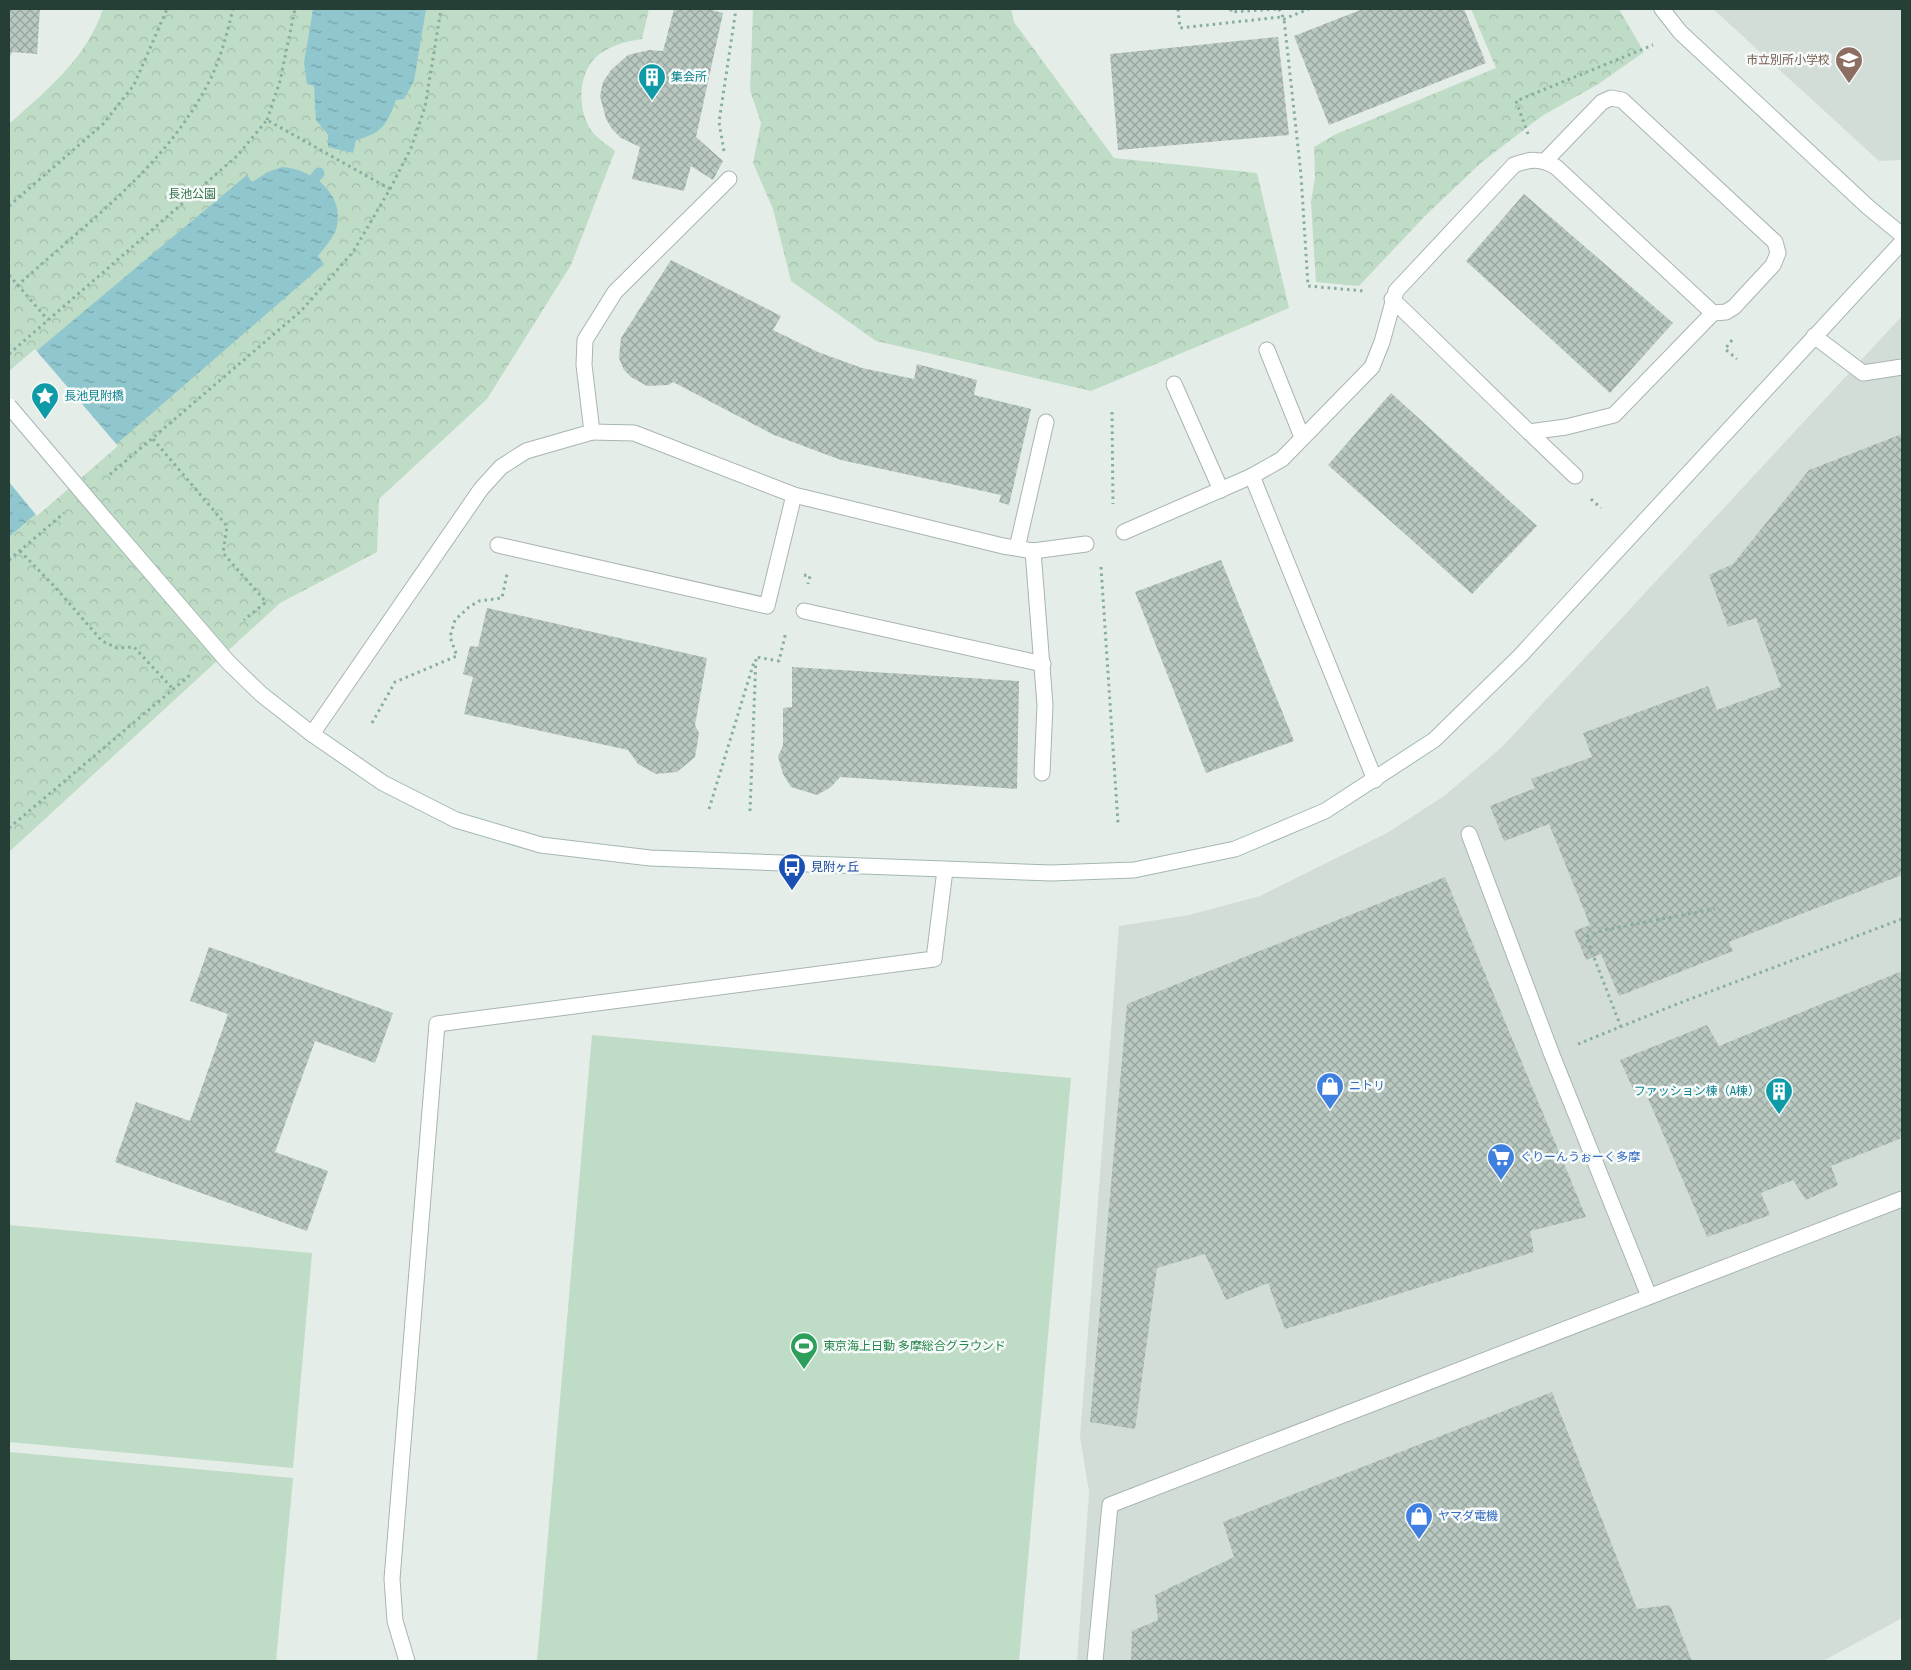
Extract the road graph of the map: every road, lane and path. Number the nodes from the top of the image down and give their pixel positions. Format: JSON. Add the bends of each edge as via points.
{"nodes":[{"id":1,"x":167,"y":9,"type":"edge"},
{"id":2,"x":233,"y":9,"type":"edge"},
{"id":3,"x":295,"y":9,"type":"edge"},
{"id":4,"x":441,"y":9,"type":"edge"},
{"id":5,"x":736,"y":9,"type":"edge"},
{"id":6,"x":1178,"y":9,"type":"edge"},
{"id":7,"x":1231,"y":9,"type":"edge"},
{"id":8,"x":1278,"y":9,"type":"edge"},
{"id":9,"x":1309,"y":9,"type":"edge"},
{"id":10,"x":1662,"y":9,"type":"edge"},
{"id":11,"x":1284,"y":19,"type":"junction"},
{"id":12,"x":1656,"y":44,"type":"dead end"},
{"id":13,"x":1516,"y":101,"type":"dead end"},
{"id":14,"x":267,"y":120,"type":"junction"},
{"id":15,"x":1546,"y":160,"type":"junction"},
{"id":16,"x":729,"y":179,"type":"joint"},
{"id":17,"x":390,"y":189,"type":"junction"},
{"id":18,"x":9,"y":206,"type":"edge"},
{"id":19,"x":1902,"y":235,"type":"edge"},
{"id":20,"x":1902,"y":242,"type":"edge"},
{"id":21,"x":9,"y":275,"type":"edge"},
{"id":22,"x":17,"y":286,"type":"junction"},
{"id":23,"x":1308,"y":286,"type":"dead end"},
{"id":24,"x":1392,"y":299,"type":"junction"},
{"id":25,"x":1713,"y":313,"type":"junction"},
{"id":26,"x":48,"y":320,"type":"junction"},
{"id":27,"x":1814,"y":336,"type":"junction"},
{"id":28,"x":1724,"y":349,"type":"dead end"},
{"id":29,"x":1267,"y":350,"type":"dead end"},
{"id":30,"x":9,"y":354,"type":"edge"},
{"id":31,"x":1737,"y":360,"type":"dead end"},
{"id":32,"x":1902,"y":367,"type":"edge"},
{"id":33,"x":1174,"y":384,"type":"dead end"},
{"id":34,"x":9,"y":406,"type":"edge"},
{"id":35,"x":1112,"y":412,"type":"dead end"},
{"id":36,"x":1046,"y":422,"type":"dead end"},
{"id":37,"x":592,"y":432,"type":"junction"},
{"id":38,"x":1528,"y":432,"type":"junction"},
{"id":39,"x":1302,"y":437,"type":"junction"},
{"id":40,"x":153,"y":438,"type":"junction"},
{"id":41,"x":1252,"y":476,"type":"junction"},
{"id":42,"x":1574,"y":476,"type":"dead end"},
{"id":43,"x":101,"y":482,"type":"dead end"},
{"id":44,"x":1221,"y":490,"type":"junction"},
{"id":45,"x":794,"y":495,"type":"junction"},
{"id":46,"x":1588,"y":497,"type":"dead end"},
{"id":47,"x":72,"y":507,"type":"dead end"},
{"id":48,"x":1601,"y":508,"type":"dead end"},
{"id":49,"x":1107,"y":510,"type":"dead end"},
{"id":50,"x":1124,"y":532,"type":"dead end"},
{"id":51,"x":1086,"y":544,"type":"dead end"},
{"id":52,"x":498,"y":545,"type":"dead end"},
{"id":53,"x":1017,"y":548,"type":"junction"},
{"id":54,"x":20,"y":551,"type":"junction"},
{"id":55,"x":1033,"y":551,"type":"junction"},
{"id":56,"x":9,"y":560,"type":"edge"},
{"id":57,"x":1101,"y":562,"type":"dead end"},
{"id":58,"x":799,"y":574,"type":"dead end"},
{"id":59,"x":808,"y":584,"type":"dead end"},
{"id":60,"x":502,"y":598,"type":"dead end"},
{"id":61,"x":804,"y":611,"type":"dead end"},
{"id":62,"x":244,"y":620,"type":"dead end"},
{"id":63,"x":788,"y":623,"type":"dead end"},
{"id":64,"x":756,"y":656,"type":"junction"},
{"id":65,"x":1043,"y":664,"type":"junction"},
{"id":66,"x":190,"y":675,"type":"dead end"},
{"id":67,"x":173,"y":689,"type":"junction"},
{"id":68,"x":372,"y":723,"type":"dead end"},
{"id":69,"x":312,"y":734,"type":"junction"},
{"id":70,"x":1042,"y":773,"type":"dead end"},
{"id":71,"x":1375,"y":780,"type":"junction"},
{"id":72,"x":709,"y":809,"type":"dead end"},
{"id":73,"x":750,"y":811,"type":"dead end"},
{"id":74,"x":1118,"y":824,"type":"dead end"},
{"id":75,"x":9,"y":828,"type":"edge"},
{"id":76,"x":1469,"y":834,"type":"dead end"},
{"id":77,"x":945,"y":870,"type":"junction"},
{"id":78,"x":1715,"y":909,"type":"dead end"},
{"id":79,"x":1902,"y":919,"type":"edge"},
{"id":80,"x":1621,"y":1026,"type":"junction"},
{"id":81,"x":1552,"y":1055,"type":"junction"},
{"id":82,"x":1902,"y":1199,"type":"edge"},
{"id":83,"x":1649,"y":1296,"type":"junction"},
{"id":84,"x":408,"y":1661,"type":"edge"},
{"id":85,"x":1095,"y":1661,"type":"edge"}],
"edges":[{"from":1,"to":18,"type":"path","via":[[134,85],[103,124]]},
{"from":2,"to":22,"type":"path","via":[[224,47],[205,91],[175,136],[132,184]]},
{"from":3,"to":14,"type":"path","via":[[280,81]]},
{"from":4,"to":17,"type":"path","via":[[425,107],[411,148]]},
{"from":5,"to":16,"type":"path","via":[[719,122]]},
{"from":6,"to":11,"type":"path","via":[[1180,28]]},
{"from":7,"to":8,"type":"path","via":[[1231,12]]},
{"from":8,"to":11,"type":"path"},
{"from":9,"to":11,"type":"path"},
{"from":10,"to":19,"type":"street","via":[[1680,32]]},
{"from":11,"to":23,"type":"path","via":[[1301,175]]},
{"from":12,"to":13,"type":"path"},
{"from":14,"to":17,"type":"path"},
{"from":14,"to":26,"type":"path","via":[[237,156]]},
{"from":15,"to":24,"type":"street","via":[[1528,160],[1514,165],[1404,281]]},
{"from":15,"to":25,"type":"street"},
{"from":15,"to":25,"type":"street","via":[[1602,102],[1611,98],[1622,100],[1775,242],[1778,253],[1773,265],[1734,308]]},
{"from":16,"to":37,"type":"street","via":[[615,292],[585,340],[584,365]]},
{"from":17,"to":40,"type":"path","via":[[353,252],[301,311]]},
{"from":20,"to":27,"type":"street"},
{"from":21,"to":22,"type":"path"},
{"from":22,"to":26,"type":"path"},
{"from":24,"to":38,"type":"street"},
{"from":24,"to":39,"type":"street","via":[[1382,342],[1372,367]]},
{"from":25,"to":38,"type":"street","via":[[1614,415]]},
{"from":26,"to":30,"type":"path"},
{"from":27,"to":32,"type":"street","via":[[1863,373]]},
{"from":27,"to":71,"type":"street","via":[[1520,656],[1434,740]]},
{"from":28,"to":31,"type":"path"},
{"from":29,"to":39,"type":"street"},
{"from":33,"to":44,"type":"street"},
{"from":34,"to":69,"type":"street","bridge":true,"via":[[228,662],[261,694]]},
{"from":35,"to":49,"type":"path","via":[[1114,504]]},
{"from":36,"to":53,"type":"street"},
{"from":37,"to":45,"type":"street","via":[[634,433]]},
{"from":37,"to":69,"type":"street","via":[[526,451],[501,467],[481,489]]},
{"from":38,"to":42,"type":"street"},
{"from":39,"to":41,"type":"street","via":[[1282,459]]},
{"from":40,"to":43,"type":"path"},
{"from":40,"to":62,"type":"path","via":[[227,526],[223,553],[266,602]]},
{"from":41,"to":44,"type":"street"},
{"from":41,"to":71,"type":"street"},
{"from":44,"to":50,"type":"street"},
{"from":45,"to":52,"type":"street","via":[[767,606]]},
{"from":45,"to":53,"type":"street"},
{"from":46,"to":48,"type":"path"},
{"from":47,"to":54,"type":"path"},
{"from":51,"to":55,"type":"street"},
{"from":53,"to":55,"type":"street"},
{"from":54,"to":56,"type":"path"},
{"from":54,"to":67,"type":"path","via":[[102,641],[117,648],[134,647]]},
{"from":55,"to":65,"type":"street"},
{"from":57,"to":74,"type":"path"},
{"from":58,"to":59,"type":"path","via":[[810,576]]},
{"from":60,"to":68,"type":"path","via":[[480,601],[462,613],[455,620],[450,637],[457,656],[395,682]]},
{"from":61,"to":65,"type":"street"},
{"from":63,"to":64,"type":"path","via":[[780,661]]},
{"from":64,"to":72,"type":"path"},
{"from":64,"to":73,"type":"path"},
{"from":65,"to":70,"type":"street"},
{"from":66,"to":67,"type":"path"},
{"from":67,"to":75,"type":"path"},
{"from":69,"to":77,"type":"street","via":[[383,783],[456,820],[541,845],[650,858]]},
{"from":71,"to":77,"type":"street","via":[[1325,811],[1236,849],[1134,870],[1051,874]]},
{"from":76,"to":81,"type":"street"},
{"from":77,"to":84,"type":"street","via":[[934,959],[437,1024],[392,1579],[395,1621]]},
{"from":78,"to":80,"type":"path","via":[[1603,930],[1586,937]]},
{"from":79,"to":80,"type":"path"},
{"from":80,"to":81,"type":"path"},
{"from":81,"to":83,"type":"street"},
{"from":82,"to":83,"type":"street"},
{"from":83,"to":85,"type":"street","via":[[1110,1505]]}]}
